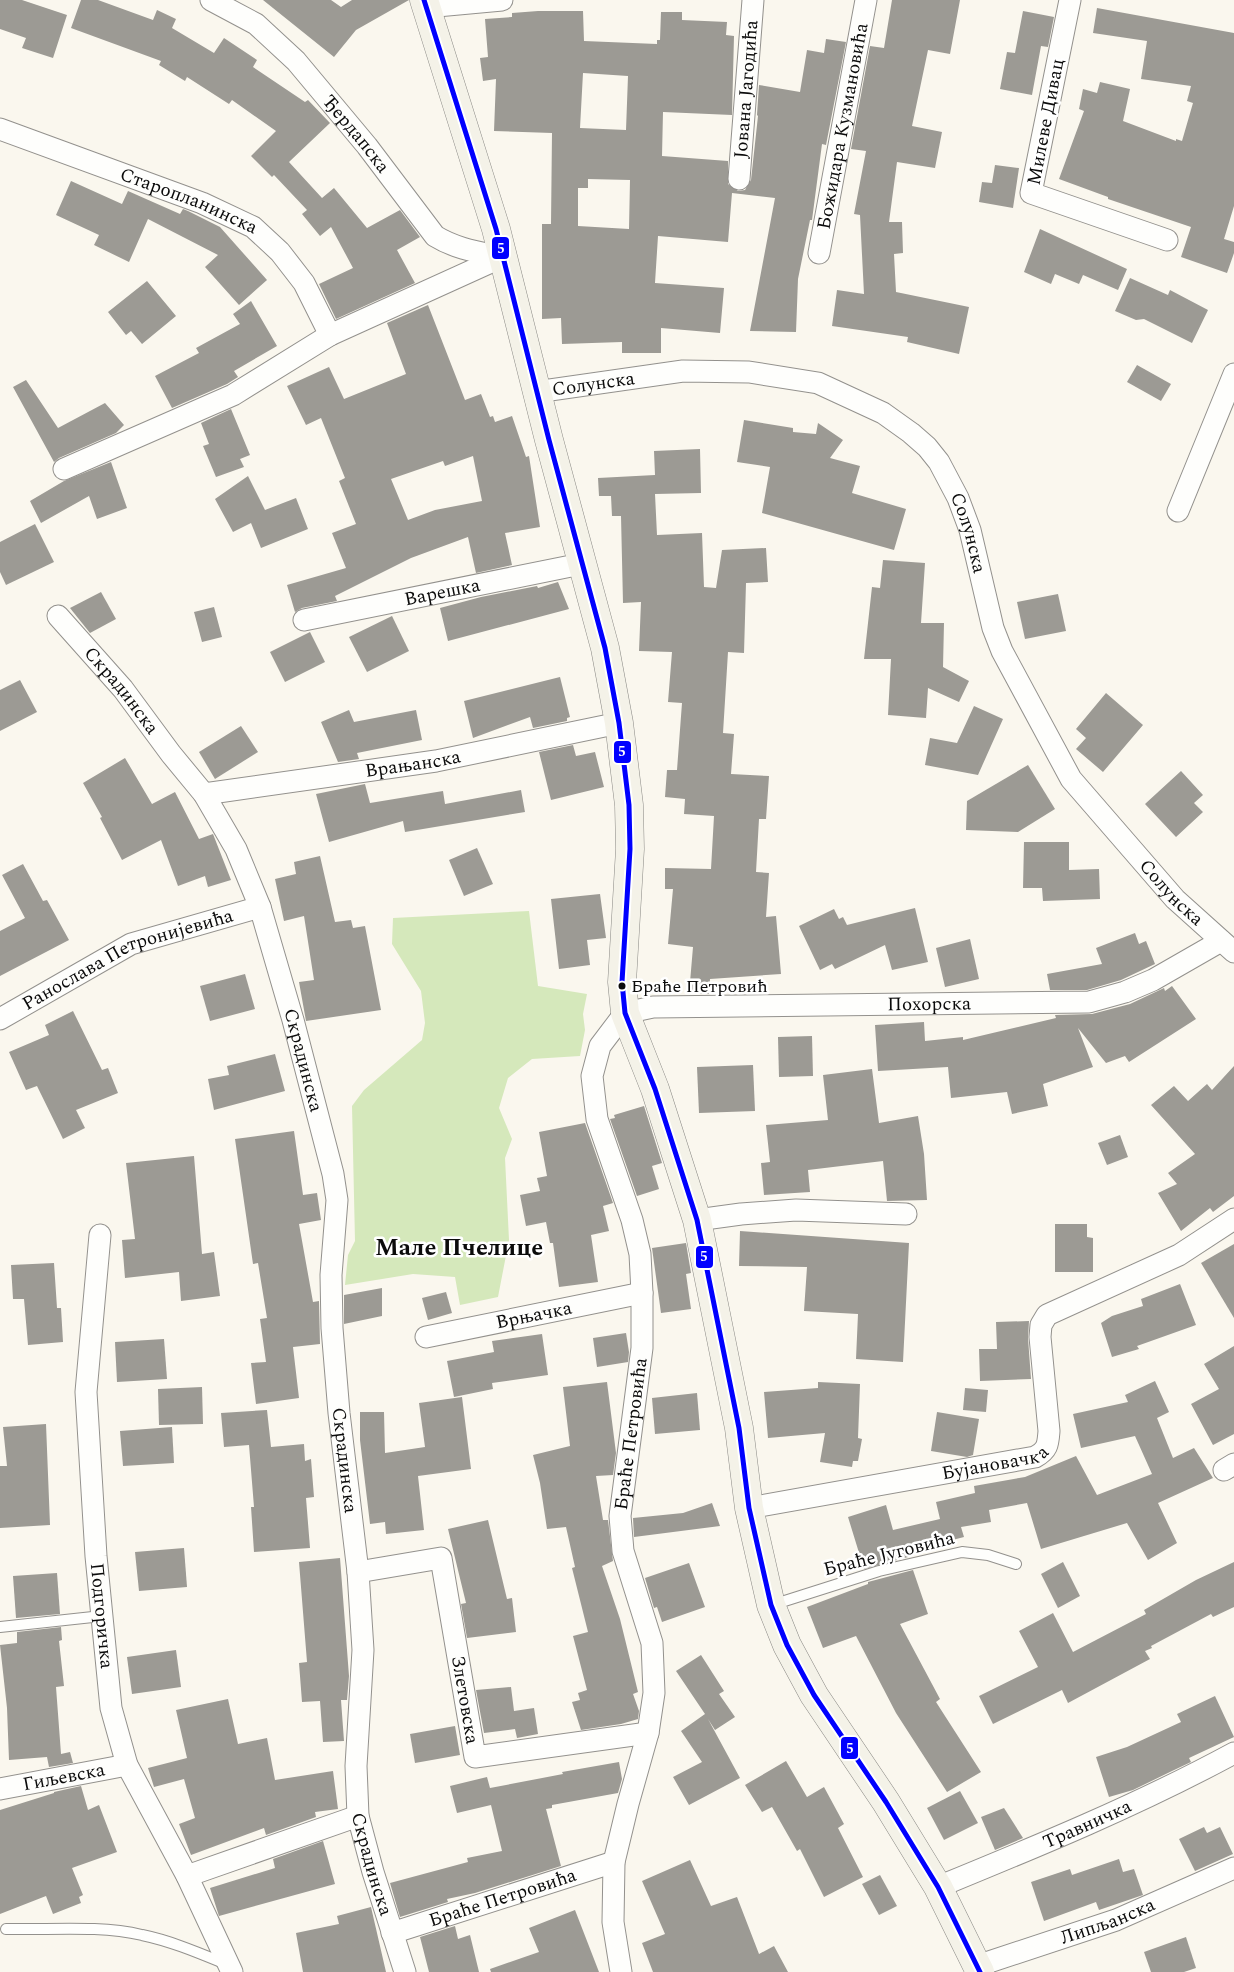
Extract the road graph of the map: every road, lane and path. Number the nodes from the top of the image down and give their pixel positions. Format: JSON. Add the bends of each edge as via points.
{"nodes":[{"id":1,"x":211,"y":0,"type":"edge"},
{"id":2,"x":502,"y":0,"type":"edge"},
{"id":3,"x":753,"y":0,"type":"edge"},
{"id":4,"x":866,"y":0,"type":"edge"},
{"id":5,"x":1070,"y":0,"type":"edge"},
{"id":6,"x":425,"y":4,"type":"edge"},
{"id":7,"x":0,"y":129,"type":"edge"},
{"id":8,"x":738,"y":179,"type":"dead end"},
{"id":9,"x":1167,"y":240,"type":"dead end"},
{"id":10,"x":819,"y":253,"type":"dead end"},
{"id":11,"x":502,"y":257,"type":"junction"},
{"id":12,"x":330,"y":336,"type":"junction"},
{"id":13,"x":1234,"y":374,"type":"edge"},
{"id":14,"x":536,"y":392,"type":"junction"},
{"id":15,"x":64,"y":469,"type":"dead end"},
{"id":16,"x":1178,"y":511,"type":"dead end"},
{"id":17,"x":581,"y":564,"type":"junction"},
{"id":18,"x":58,"y":616,"type":"dead end"},
{"id":19,"x":304,"y":620,"type":"dead end"},
{"id":20,"x":619,"y":722,"type":"junction"},
{"id":21,"x":204,"y":794,"type":"junction"},
{"id":22,"x":260,"y":907,"type":"junction"},
{"id":23,"x":1228,"y":946,"type":"edge"},
{"id":24,"x":625,"y":1013,"type":"junction"},
{"id":25,"x":0,"y":1020,"type":"edge"},
{"id":26,"x":906,"y":1214,"type":"dead end"},
{"id":27,"x":1234,"y":1219,"type":"edge"},
{"id":28,"x":697,"y":1220,"type":"junction"},
{"id":29,"x":100,"y":1234,"type":"dead end"},
{"id":30,"x":642,"y":1292,"type":"junction"},
{"id":31,"x":426,"y":1337,"type":"dead end"},
{"id":32,"x":749,"y":1508,"type":"junction"},
{"id":33,"x":1016,"y":1564,"type":"dead end"},
{"id":34,"x":358,"y":1572,"type":"junction"},
{"id":35,"x":771,"y":1606,"type":"junction"},
{"id":36,"x":102,"y":1616,"type":"junction"},
{"id":37,"x":0,"y":1626,"type":"edge"},
{"id":38,"x":648,"y":1733,"type":"junction"},
{"id":39,"x":1234,"y":1754,"type":"edge"},
{"id":40,"x":127,"y":1765,"type":"junction"},
{"id":41,"x":0,"y":1789,"type":"edge"},
{"id":42,"x":358,"y":1816,"type":"junction"},
{"id":43,"x":614,"y":1862,"type":"junction"},
{"id":44,"x":1234,"y":1868,"type":"edge"},
{"id":45,"x":187,"y":1876,"type":"junction"},
{"id":46,"x":938,"y":1887,"type":"junction"},
{"id":47,"x":6,"y":1929,"type":"dead end"},
{"id":48,"x":392,"y":1933,"type":"junction"},
{"id":49,"x":231,"y":1969,"type":"edge"},
{"id":50,"x":979,"y":1969,"type":"edge"},
{"id":51,"x":406,"y":1972,"type":"edge"},
{"id":52,"x":621,"y":1972,"type":"edge"}],
"edges":[{"from":1,"to":11,"type":"street","name":"Ђердапска","via":[[256,24],[296,61],[367,146],[435,236],[457,248]]},
{"from":2,"to":6,"type":"street"},
{"from":3,"to":8,"type":"street","name":"Јована Јагодића"},
{"from":4,"to":10,"type":"street","name":"Божидара Кузмановића"},
{"from":5,"to":9,"type":"street","name":"Милеве Дивац","via":[[1031,193]]},
{"from":6,"to":11,"type":"street"},
{"from":7,"to":12,"type":"street","name":"Старопланинска","via":[[202,203],[253,227],[280,252],[304,283]]},
{"from":11,"to":12,"type":"street"},
{"from":11,"to":14,"type":"street"},
{"from":12,"to":15,"type":"street","via":[[233,395]]},
{"from":13,"to":16,"type":"street"},
{"from":14,"to":17,"type":"street"},
{"from":14,"to":23,"type":"street","name":"Солунска","via":[[683,371],[749,372],[818,383],[883,413],[911,433],[939,462],[958,498],[970,530],[993,628],[1002,651],[1071,779],[1174,899]]},
{"from":17,"to":19,"type":"street","name":"Варешка"},
{"from":17,"to":20,"type":"street","via":[[605,648]]},
{"from":18,"to":21,"type":"street","name":"Скрадинска","via":[[123,689]]},
{"from":20,"to":21,"type":"street","name":"Врањанска","via":[[436,761]]},
{"from":20,"to":24,"type":"street","via":[[629,805],[630,849],[622,982]]},
{"from":21,"to":22,"type":"street","name":"Скрадинска","via":[[236,849]]},
{"from":22,"to":25,"type":"street","name":"Ранослава Петронијевића","via":[[131,944]]},
{"from":22,"to":34,"type":"street","name":"Скрадинска","via":[[293,1020],[337,1200],[331,1275],[332,1328]]},
{"from":23,"to":24,"type":"street","name":"Похорска","via":[[1125,992],[1089,1002],[663,1007]]},
{"from":24,"to":28,"type":"street","via":[[655,1089]]},
{"from":24,"to":30,"type":"street","name":"Браће Петровића","via":[[600,1046],[592,1076],[592,1090],[597,1119],[632,1220],[640,1254]]},
{"from":26,"to":28,"type":"street","via":[[796,1210]]},
{"from":27,"to":32,"type":"street","name":"Бујановачка","via":[[1179,1255],[1047,1315],[1041,1325],[1040,1337],[1049,1431],[1048,1445],[1043,1452]]},
{"from":28,"to":32,"type":"street","via":[[739,1428]]},
{"from":29,"to":36,"type":"street","name":"Подгоричка","via":[[86,1392]]},
{"from":30,"to":31,"type":"street","name":"Врњачка"},
{"from":30,"to":38,"type":"street","name":"Браће Петровића","via":[[642,1348],[620,1516],[623,1551],[652,1643],[654,1693]]},
{"from":32,"to":35,"type":"street"},
{"from":33,"to":35,"type":"lane","name":"Браће Југовића","via":[[988,1555],[962,1552],[879,1571]]},
{"from":34,"to":38,"type":"street","name":"Злетовска","via":[[441,1558],[475,1757]]},
{"from":34,"to":42,"type":"street","name":"Скрадинска","via":[[363,1650],[356,1766]]},
{"from":35,"to":46,"type":"street","via":[[787,1646],[814,1695]]},
{"from":36,"to":37,"type":"lane"},
{"from":36,"to":40,"type":"street","name":"Подгоричка","via":[[111,1708]]},
{"from":38,"to":43,"type":"street","name":"Браће Петровића"},
{"from":39,"to":46,"type":"street","name":"Травничка","via":[[1102,1819]]},
{"from":40,"to":41,"type":"street","name":"Гиљевска"},
{"from":40,"to":45,"type":"street","name":"Подгоричка"},
{"from":42,"to":45,"type":"street"},
{"from":42,"to":48,"type":"street","name":"Скрадинска"},
{"from":43,"to":48,"type":"street","name":"Браће Петровића"},
{"from":43,"to":52,"type":"street","name":"Браће Петровића","via":[[613,1922]]},
{"from":44,"to":50,"type":"street","name":"Липљанска","via":[[1116,1920]]},
{"from":45,"to":49,"type":"street","name":"Подгоричка"},
{"from":46,"to":50,"type":"street"},
{"from":47,"to":49,"type":"lane","via":[[111,1931],[142,1935],[179,1945]]},
{"from":48,"to":51,"type":"street","name":"Скрадинска"}]}
